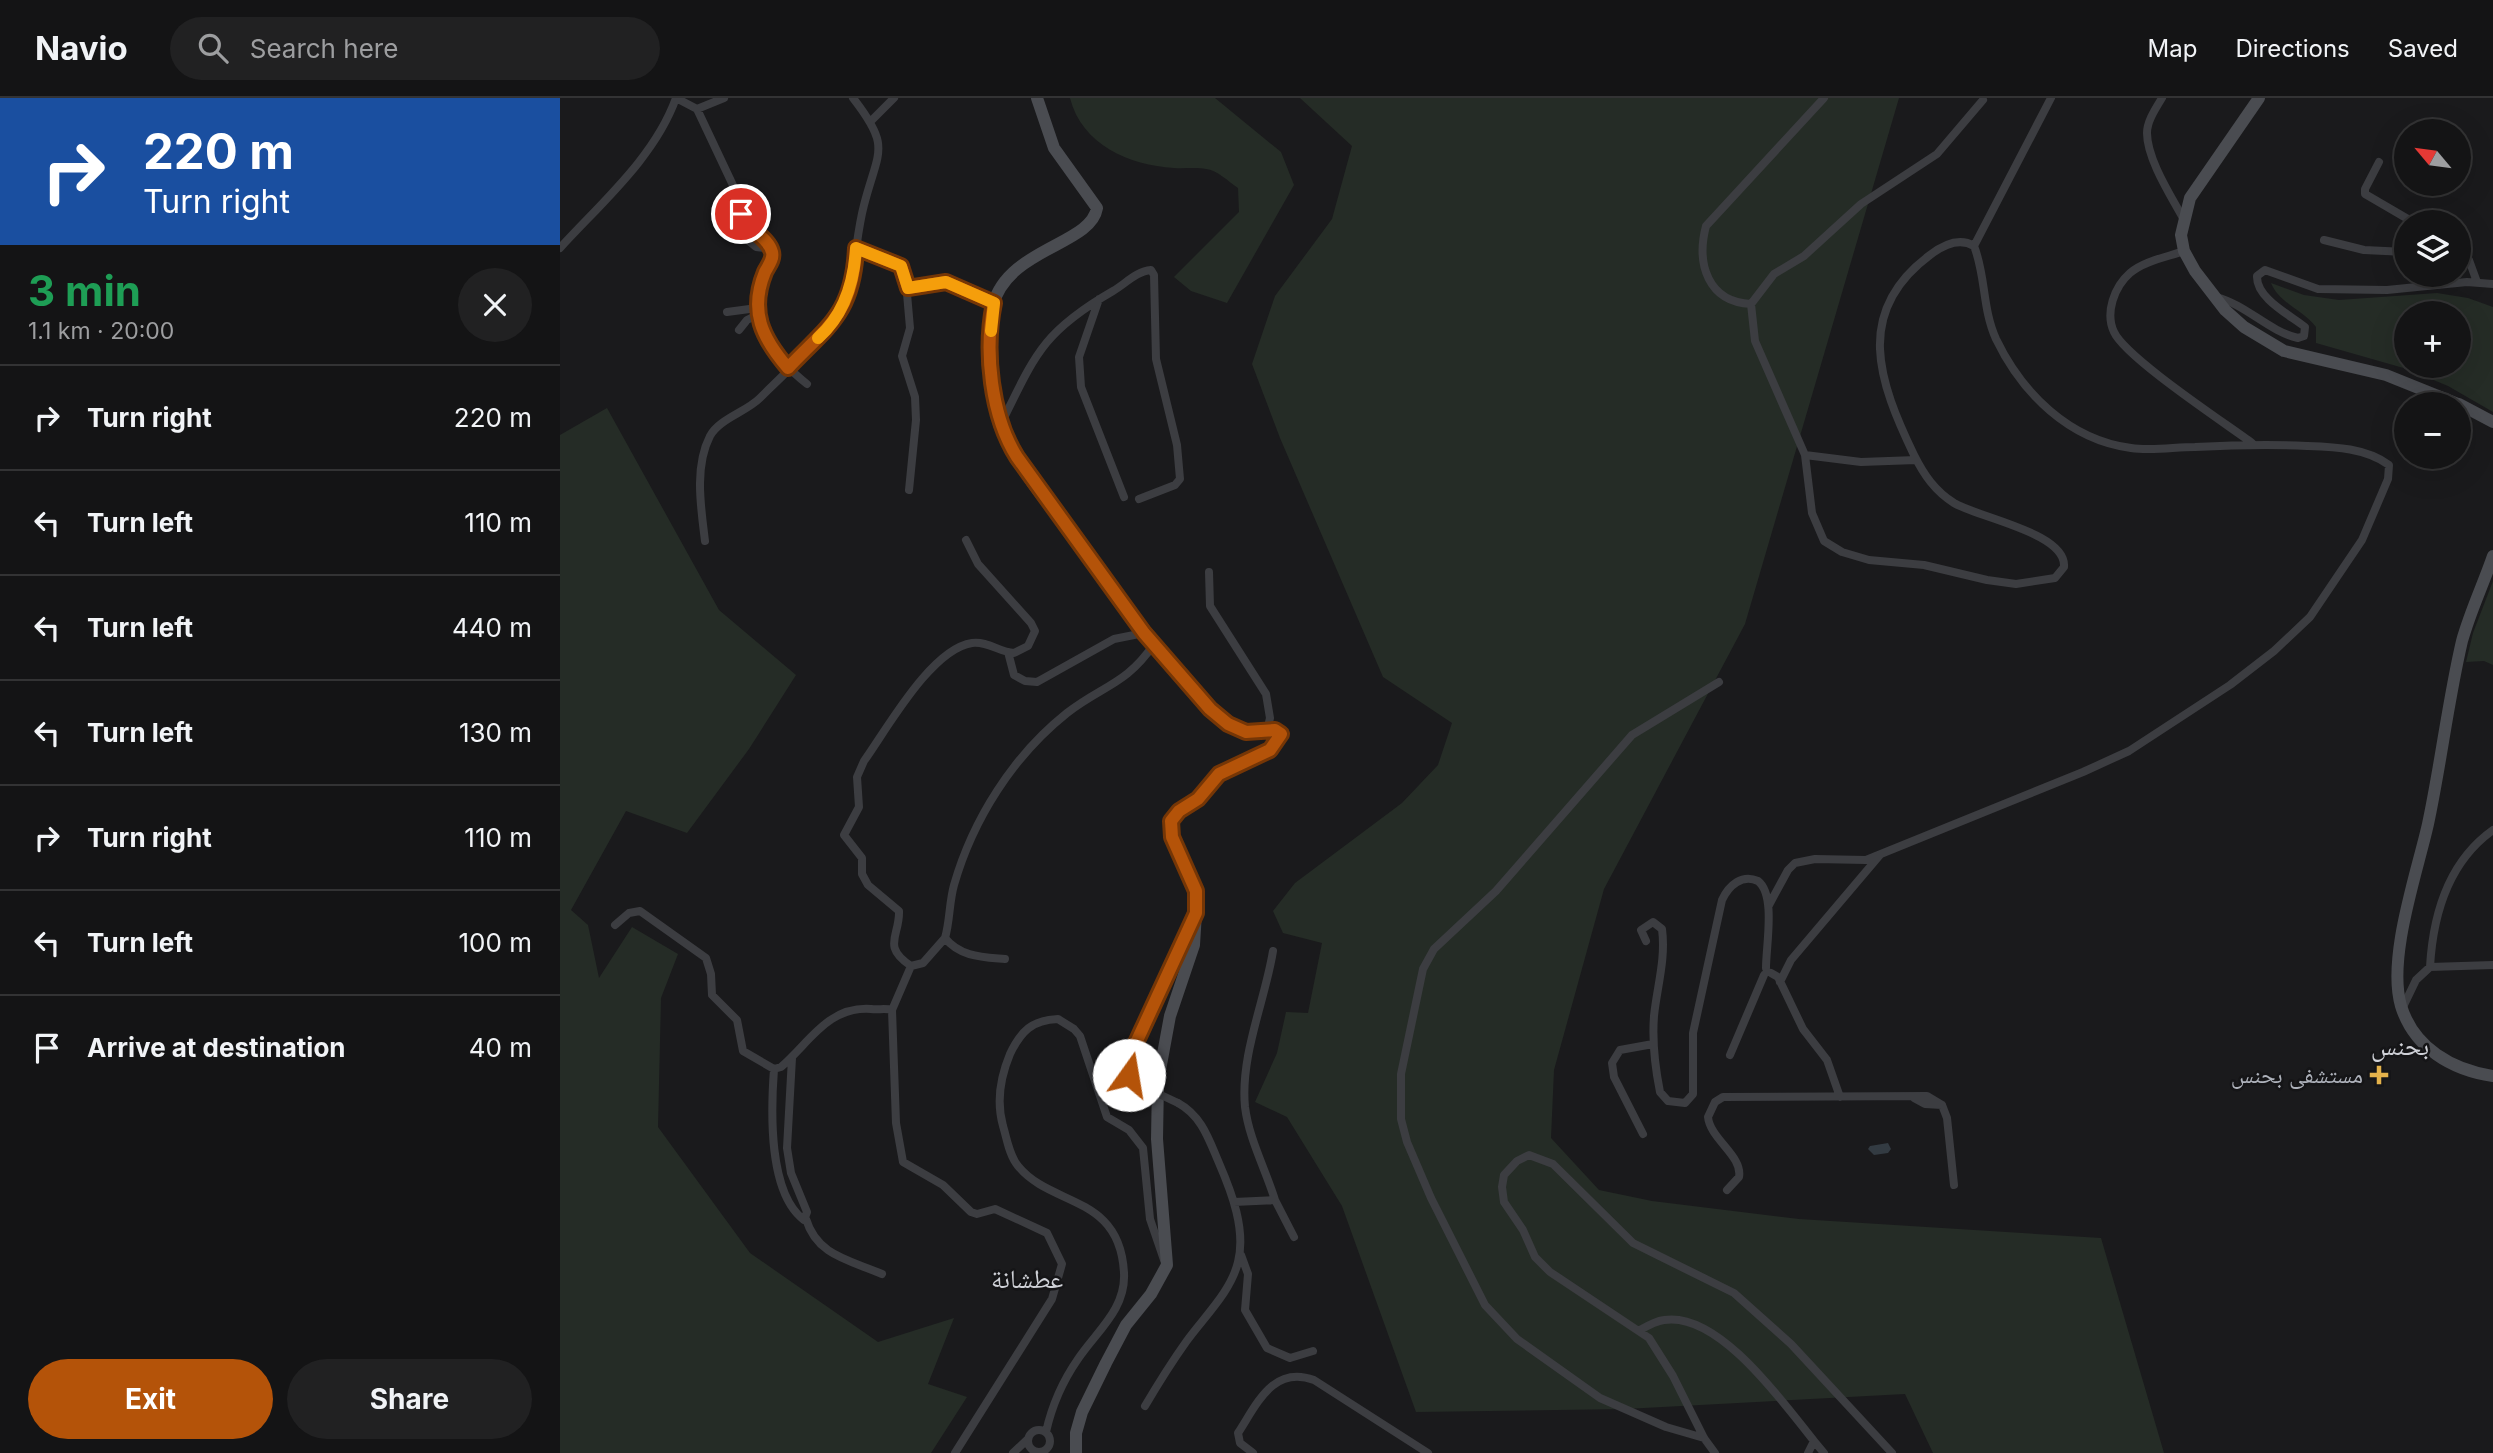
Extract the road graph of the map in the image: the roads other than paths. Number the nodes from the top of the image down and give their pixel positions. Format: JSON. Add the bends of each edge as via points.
{"nodes":[{"id":1,"x":676,"y":98,"type":"edge"},
{"id":2,"x":724,"y":98,"type":"edge"},
{"id":3,"x":853,"y":98,"type":"edge"},
{"id":4,"x":894,"y":98,"type":"edge"},
{"id":5,"x":1037,"y":98,"type":"edge"},
{"id":6,"x":1824,"y":98,"type":"edge"},
{"id":7,"x":2051,"y":98,"type":"edge"},
{"id":8,"x":2162,"y":98,"type":"edge"},
{"id":9,"x":2259,"y":98,"type":"edge"},
{"id":10,"x":1983,"y":100,"type":"edge"},
{"id":11,"x":696,"y":108,"type":"junction"},
{"id":12,"x":871,"y":121,"type":"junction"},
{"id":13,"x":2379,"y":162,"type":"dead end"},
{"id":14,"x":2394,"y":211,"type":"edge"},
{"id":15,"x":2183,"y":218,"type":"junction"},
{"id":16,"x":740,"y":234,"type":"dead end"},
{"id":17,"x":2324,"y":240,"type":"dead end"},
{"id":18,"x":1974,"y":246,"type":"junction"},
{"id":19,"x":560,"y":248,"type":"edge"},
{"id":20,"x":856,"y":248,"type":"junction"},
{"id":21,"x":771,"y":249,"type":"junction"},
{"id":22,"x":2184,"y":251,"type":"junction"},
{"id":23,"x":2394,"y":251,"type":"edge"},
{"id":24,"x":2471,"y":266,"type":"edge"},
{"id":25,"x":2477,"y":282,"type":"junction"},
{"id":26,"x":2493,"y":284,"type":"edge"},
{"id":27,"x":908,"y":288,"type":"junction"},
{"id":28,"x":2212,"y":296,"type":"junction"},
{"id":29,"x":1099,"y":299,"type":"junction"},
{"id":30,"x":994,"y":303,"type":"junction"},
{"id":31,"x":1751,"y":304,"type":"junction"},
{"id":32,"x":757,"y":311,"type":"junction"},
{"id":33,"x":727,"y":312,"type":"dead end"},
{"id":34,"x":738,"y":330,"type":"dead end"},
{"id":35,"x":788,"y":368,"type":"junction"},
{"id":36,"x":807,"y":384,"type":"dead end"},
{"id":37,"x":2429,"y":392,"type":"edge"},
{"id":38,"x":2471,"y":410,"type":"edge"},
{"id":39,"x":2493,"y":422,"type":"edge"},
{"id":40,"x":1000,"y":426,"type":"junction"},
{"id":41,"x":2252,"y":443,"type":"junction"},
{"id":42,"x":1805,"y":455,"type":"junction"},
{"id":43,"x":1916,"y":460,"type":"junction"},
{"id":44,"x":909,"y":490,"type":"dead end"},
{"id":45,"x":1124,"y":497,"type":"dead end"},
{"id":46,"x":1139,"y":499,"type":"dead end"},
{"id":47,"x":966,"y":540,"type":"dead end"},
{"id":48,"x":705,"y":541,"type":"dead end"},
{"id":49,"x":2493,"y":556,"type":"edge"},
{"id":50,"x":1209,"y":572,"type":"dead end"},
{"id":51,"x":1144,"y":633,"type":"junction"},
{"id":52,"x":1154,"y":644,"type":"junction"},
{"id":53,"x":1008,"y":652,"type":"junction"},
{"id":54,"x":1719,"y":682,"type":"dead end"},
{"id":55,"x":1267,"y":731,"type":"junction"},
{"id":56,"x":2493,"y":830,"type":"edge"},
{"id":57,"x":1881,"y":855,"type":"junction"},
{"id":58,"x":1769,"y":905,"type":"junction"},
{"id":59,"x":1196,"y":913,"type":"junction"},
{"id":60,"x":615,"y":925,"type":"dead end"},
{"id":61,"x":946,"y":938,"type":"junction"},
{"id":62,"x":1646,"y":940,"type":"dead end"},
{"id":63,"x":1273,"y":951,"type":"dead end"},
{"id":64,"x":1005,"y":959,"type":"dead end"},
{"id":65,"x":2493,"y":965,"type":"edge"},
{"id":66,"x":911,"y":966,"type":"junction"},
{"id":67,"x":2430,"y":967,"type":"junction"},
{"id":68,"x":1767,"y":972,"type":"junction"},
{"id":69,"x":1780,"y":982,"type":"junction"},
{"id":70,"x":2402,"y":1009,"type":"junction"},
{"id":71,"x":892,"y":1010,"type":"junction"},
{"id":72,"x":1653,"y":1044,"type":"junction"},
{"id":73,"x":1730,"y":1055,"type":"dead end"},
{"id":74,"x":792,"y":1058,"type":"junction"},
{"id":75,"x":774,"y":1069,"type":"junction"},
{"id":76,"x":2493,"y":1076,"type":"edge"},
{"id":77,"x":1840,"y":1097,"type":"junction"},
{"id":78,"x":1643,"y":1134,"type":"dead end"},
{"id":79,"x":1954,"y":1185,"type":"dead end"},
{"id":80,"x":1727,"y":1190,"type":"dead end"},
{"id":81,"x":1275,"y":1200,"type":"junction"},
{"id":82,"x":1234,"y":1202,"type":"junction"},
{"id":83,"x":806,"y":1219,"type":"junction"},
{"id":84,"x":1294,"y":1237,"type":"dead end"},
{"id":85,"x":1240,"y":1252,"type":"junction"},
{"id":86,"x":1167,"y":1265,"type":"junction"},
{"id":87,"x":882,"y":1274,"type":"dead end"},
{"id":88,"x":1640,"y":1330,"type":"junction"},
{"id":89,"x":1314,"y":1351,"type":"dead end"},
{"id":90,"x":1053,"y":1405,"type":"junction"},
{"id":91,"x":1145,"y":1406,"type":"dead end"},
{"id":92,"x":1035,"y":1430,"type":"junction"},
{"id":93,"x":1046,"y":1432,"type":"junction"},
{"id":94,"x":1704,"y":1438,"type":"junction"},
{"id":95,"x":1028,"y":1439,"type":"junction"},
{"id":96,"x":1814,"y":1441,"type":"junction"},
{"id":97,"x":1039,"y":1452,"type":"edge"},
{"id":98,"x":955,"y":1453,"type":"edge"},
{"id":99,"x":1013,"y":1453,"type":"edge"},
{"id":100,"x":1076,"y":1453,"type":"edge"},
{"id":101,"x":1253,"y":1453,"type":"edge"},
{"id":102,"x":1427,"y":1453,"type":"edge"},
{"id":103,"x":1716,"y":1453,"type":"edge"},
{"id":104,"x":1808,"y":1453,"type":"edge"},
{"id":105,"x":1824,"y":1453,"type":"edge"},
{"id":106,"x":1892,"y":1453,"type":"edge"}],
"edges":[{"from":1,"to":11,"type":"street"},
{"from":1,"to":19,"type":"street","via":[[645,152]]},
{"from":2,"to":11,"type":"street"},
{"from":3,"to":12,"type":"street"},
{"from":4,"to":12,"type":"street"},
{"from":5,"to":30,"type":"main road","via":[[1054,148],[1094,201],[1096,216],[1082,230],[1020,265],[1000,288]]},
{"from":6,"to":31,"type":"street","via":[[1706,226],[1701,249],[1713,289],[1728,301]]},
{"from":7,"to":18,"type":"street"},
{"from":8,"to":15,"type":"street","via":[[2147,133],[2162,180]]},
{"from":9,"to":15,"type":"main road","via":[[2200,179]]},
{"from":10,"to":31,"type":"street","via":[[1937,154],[1861,204],[1804,256],[1774,274]]},
{"from":11,"to":21,"type":"street","via":[[739,198],[744,223]]},
{"from":12,"to":20,"type":"street","via":[[880,149]]},
{"from":13,"to":14,"type":"street","via":[[2365,194]]},
{"from":15,"to":22,"type":"main road"},
{"from":16,"to":21,"type":"street","via":[[760,249]]},
{"from":17,"to":23,"type":"street"},
{"from":18,"to":41,"type":"street","via":[[1997,339],[2025,384],[2054,415],[2084,433],[2129,448]]},
{"from":18,"to":43,"type":"street","via":[[1968,242],[1948,244],[1919,264],[1892,297],[1882,324],[1882,379]]},
{"from":20,"to":27,"type":"street","via":[[901,266]]},
{"from":20,"to":35,"type":"street","via":[[841,311]]},
{"from":21,"to":32,"type":"street"},
{"from":22,"to":28,"type":"main road"},
{"from":22,"to":41,"type":"street","via":[[2130,273],[2109,311],[2114,334],[2147,365]]},
{"from":24,"to":25,"type":"street"},
{"from":25,"to":26,"type":"street"},
{"from":25,"to":28,"type":"street","via":[[2387,290],[2318,289],[2265,270],[2257,276],[2259,286],[2305,327],[2304,336],[2298,338],[2234,302]]},
{"from":27,"to":30,"type":"street","via":[[946,282]]},
{"from":27,"to":44,"type":"street","via":[[910,328],[902,356],[915,397],[916,420]]},
{"from":28,"to":37,"type":"main road","via":[[2244,327],[2284,351],[2386,375]]},
{"from":29,"to":40,"type":"street","via":[[1065,321],[1045,342]]},
{"from":29,"to":45,"type":"street","via":[[1079,356],[1081,387]]},
{"from":29,"to":46,"type":"street","via":[[1144,271],[1154,271],[1156,359],[1177,445],[1180,478],[1175,485]]},
{"from":30,"to":40,"type":"main road","via":[[992,363]]},
{"from":31,"to":42,"type":"street","via":[[1755,341]]},
{"from":32,"to":33,"type":"street"},
{"from":32,"to":34,"type":"street"},
{"from":32,"to":35,"type":"street","via":[[766,341]]},
{"from":35,"to":36,"type":"street"},
{"from":35,"to":48,"type":"street","via":[[755,402],[708,439],[701,484]]},
{"from":38,"to":39,"type":"main road"},
{"from":40,"to":51,"type":"main road","via":[[1035,483]]},
{"from":41,"to":57,"type":"street","via":[[2338,447],[2378,457],[2389,465],[2388,479],[2362,540],[2310,617],[2230,685],[2129,751]]},
{"from":42,"to":43,"type":"street","via":[[1861,462]]},
{"from":42,"to":43,"type":"street","via":[[1816,528],[1824,541],[1842,552],[2015,584],[2055,578],[2060,573],[2064,561],[2046,538],[1955,504],[1933,487]]},
{"from":47,"to":53,"type":"street","via":[[978,564],[1035,631],[1028,646]]},
{"from":49,"to":70,"type":"main road","via":[[2463,638],[2405,917],[2398,968]]},
{"from":50,"to":55,"type":"street","via":[[1210,606],[1266,694]]},
{"from":51,"to":52,"type":"main road"},
{"from":51,"to":53,"type":"street","via":[[1114,639],[1037,682],[1014,675]]},
{"from":52,"to":55,"type":"main road","via":[[1228,724],[1246,732]]},
{"from":52,"to":61,"type":"street","via":[[1128,676],[1067,714],[1016,764],[984,813],[961,865]]},
{"from":53,"to":66,"type":"street","via":[[970,643],[948,654],[909,697],[864,761],[858,777],[859,807],[845,840],[862,858],[868,885],[899,911],[892,942],[901,960]]},
{"from":54,"to":94,"type":"street","via":[[1617,748],[1504,883],[1434,948],[1423,969],[1401,1074],[1401,1119],[1407,1142],[1485,1305],[1517,1339],[1600,1398]]},
{"from":55,"to":59,"type":"main road","via":[[1281,734],[1270,750],[1219,774],[1171,821],[1172,837],[1196,891]]},
{"from":56,"to":67,"type":"street","via":[[2466,855],[2441,900]]},
{"from":57,"to":58,"type":"street","via":[[1856,862],[1815,859],[1795,863]]},
{"from":57,"to":69,"type":"street","via":[[1791,960]]},
{"from":58,"to":68,"type":"street"},
{"from":58,"to":72,"type":"street","via":[[1764,886],[1749,877],[1731,886],[1722,900],[1693,1033],[1695,1089],[1688,1101],[1673,1102],[1662,1096]]},
{"from":59,"to":82,"type":"street","bridge":true,"via":[[1127,1065],[1129,1075],[1142,1086],[1192,1112]]},
{"from":59,"to":86,"type":"main road","via":[[1194,945],[1170,1016],[1158,1081],[1157,1139]]},
{"from":60,"to":75,"type":"street","via":[[629,913],[640,911],[706,958],[712,995],[737,1020],[743,1051]]},
{"from":61,"to":64,"type":"street","via":[[961,952]]},
{"from":61,"to":66,"type":"street","via":[[923,963]]},
{"from":62,"to":72,"type":"street","via":[[1642,930],[1653,922],[1662,929]]},
{"from":63,"to":81,"type":"street","via":[[1245,1078],[1245,1105],[1250,1135]]},
{"from":65,"to":67,"type":"street"},
{"from":66,"to":71,"type":"street"},
{"from":67,"to":70,"type":"street","via":[[2416,980]]},
{"from":68,"to":69,"type":"street"},
{"from":68,"to":73,"type":"street"},
{"from":69,"to":77,"type":"street","via":[[1803,1029],[1827,1060]]},
{"from":70,"to":76,"type":"main road","via":[[2434,1054],[2456,1067]]},
{"from":71,"to":74,"type":"street","via":[[842,1012],[828,1020]]},
{"from":71,"to":98,"type":"street","via":[[896,1123],[903,1162],[943,1185],[971,1212],[995,1209],[1047,1233],[1062,1264],[1052,1299]]},
{"from":72,"to":78,"type":"street","via":[[1620,1050],[1612,1063]]},
{"from":74,"to":75,"type":"street"},
{"from":74,"to":83,"type":"street","via":[[787,1148]]},
{"from":75,"to":83,"type":"street","via":[[773,1151],[789,1198],[798,1215]]},
{"from":77,"to":79,"type":"street","via":[[1914,1098],[1941,1105],[1947,1118]]},
{"from":77,"to":80,"type":"street","via":[[1731,1095],[1715,1102],[1709,1124],[1740,1172]]},
{"from":81,"to":82,"type":"street"},
{"from":81,"to":84,"type":"street"},
{"from":82,"to":85,"type":"street"},
{"from":83,"to":87,"type":"street","via":[[824,1250]]},
{"from":85,"to":89,"type":"street","via":[[1248,1274],[1245,1310],[1267,1348],[1290,1358]]},
{"from":85,"to":91,"type":"street","via":[[1233,1278]]},
{"from":86,"to":90,"type":"street","via":[[1150,1219],[1143,1148],[1135,1135],[1105,1111],[1080,1036],[1058,1019],[1040,1021],[1024,1030],[1001,1078],[999,1101],[1011,1154],[1025,1172],[1098,1216],[1112,1233],[1124,1263],[1124,1289],[1115,1311],[1076,1361]]},
{"from":86,"to":100,"type":"main road","via":[[1126,1325],[1082,1412]]},
{"from":88,"to":94,"type":"street","via":[[1665,1362]]},
{"from":88,"to":96,"type":"street","via":[[1664,1320],[1681,1321],[1726,1342]]},
{"from":88,"to":106,"type":"street","via":[[1586,1298],[1535,1257],[1503,1195],[1504,1175],[1517,1161],[1529,1154],[1553,1164],[1633,1243],[1734,1293],[1791,1344]]},
{"from":90,"to":92,"type":"street"},
{"from":90,"to":93,"type":"street"},
{"from":92,"to":93,"type":"street"},
{"from":92,"to":95,"type":"street"},
{"from":93,"to":97,"type":"street","via":[[1050,1443]]},
{"from":94,"to":103,"type":"street"},
{"from":95,"to":97,"type":"street"},
{"from":95,"to":99,"type":"street"},
{"from":96,"to":104,"type":"street"},
{"from":96,"to":105,"type":"street"},
{"from":101,"to":102,"type":"street","via":[[1240,1443],[1238,1433],[1274,1382],[1296,1375],[1314,1380]]}]}
